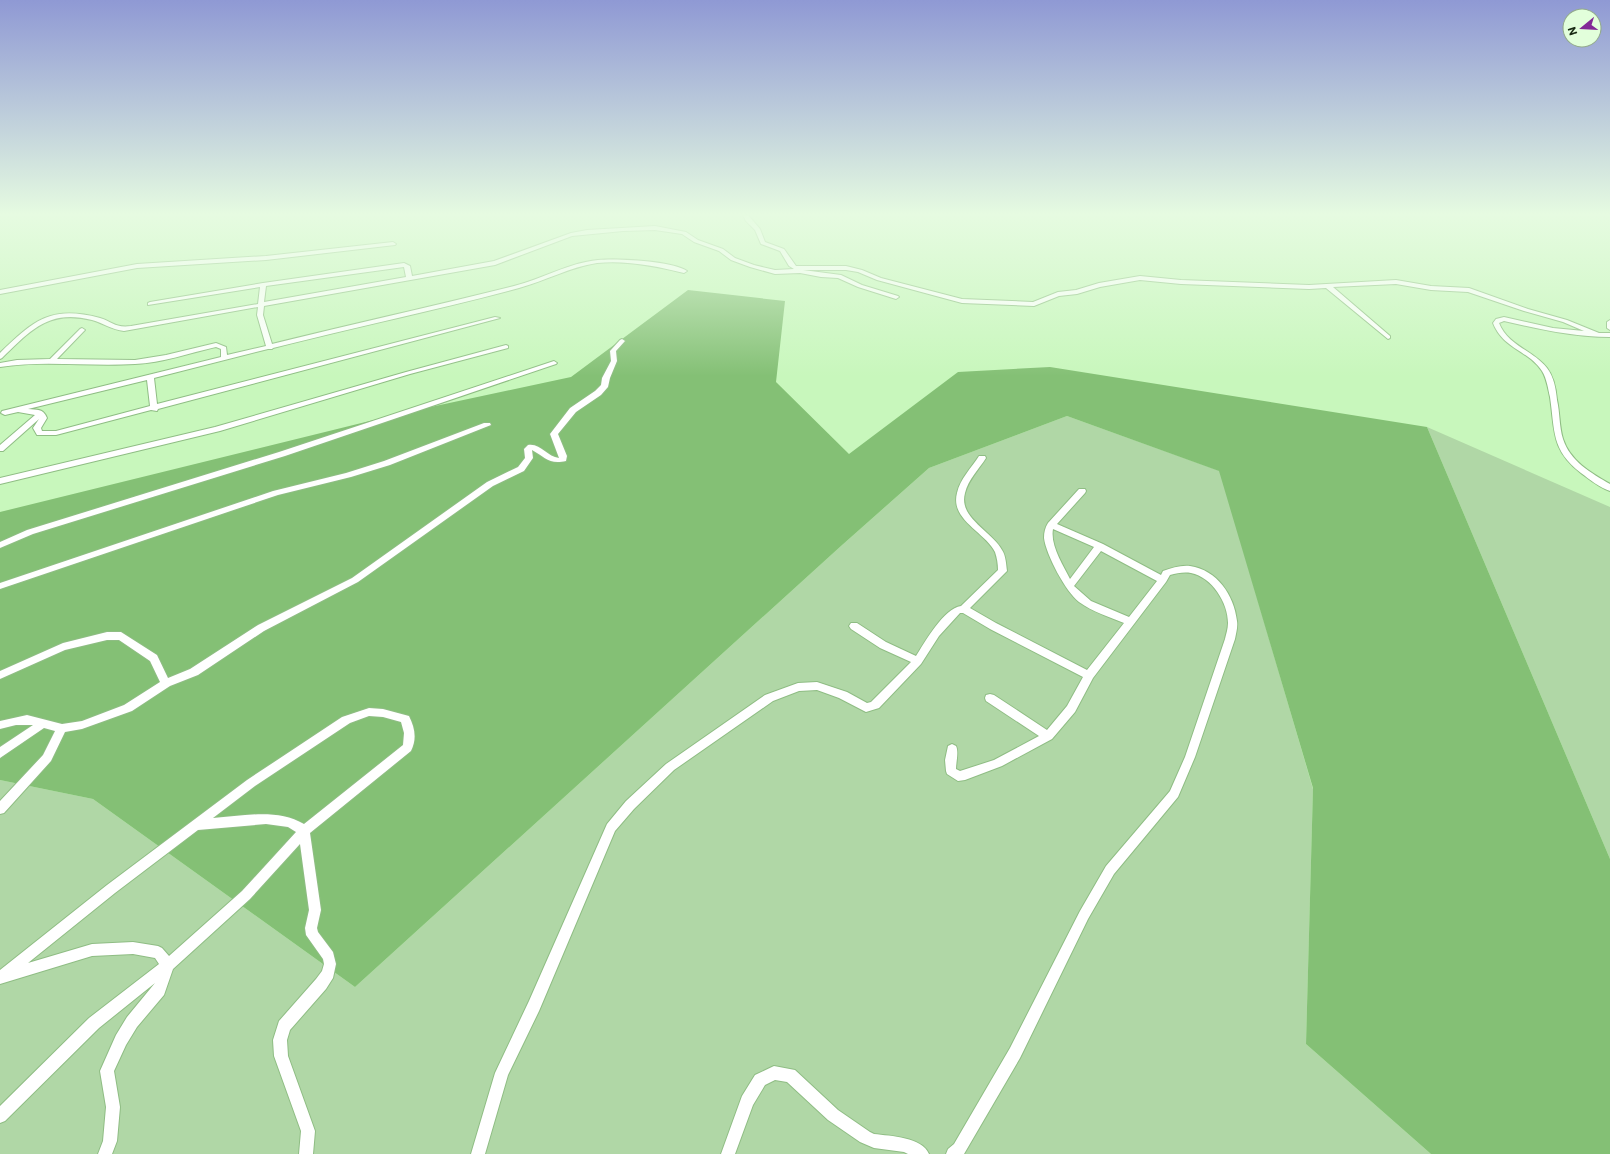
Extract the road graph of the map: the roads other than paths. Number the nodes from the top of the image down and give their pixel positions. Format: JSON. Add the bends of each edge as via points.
{"nodes":[{"id":1,"x":121,"y":269,"type":"edge"},
{"id":2,"x":377,"y":269,"type":"edge"},
{"id":3,"x":408,"y":269,"type":"edge"},
{"id":4,"x":464,"y":269,"type":"edge"},
{"id":5,"x":571,"y":269,"type":"edge"},
{"id":6,"x":675,"y":269,"type":"edge"},
{"id":7,"x":762,"y":269,"type":"edge"},
{"id":8,"x":806,"y":269,"type":"edge"},
{"id":9,"x":849,"y":269,"type":"edge"},
{"id":10,"x":798,"y":270,"type":"junction"},
{"id":11,"x":684,"y":271,"type":"dead end"},
{"id":12,"x":410,"y":279,"type":"junction"},
{"id":13,"x":263,"y":285,"type":"junction"},
{"id":14,"x":1329,"y":287,"type":"junction"},
{"id":15,"x":0,"y":292,"type":"edge"},
{"id":16,"x":896,"y":297,"type":"dead end"},
{"id":17,"x":150,"y":304,"type":"dead end"},
{"id":18,"x":261,"y":305,"type":"junction"},
{"id":19,"x":497,"y":318,"type":"dead end"},
{"id":20,"x":1610,"y":322,"type":"edge"},
{"id":21,"x":1610,"y":328,"type":"edge"},
{"id":22,"x":82,"y":330,"type":"dead end"},
{"id":23,"x":1598,"y":335,"type":"junction"},
{"id":24,"x":1610,"y":336,"type":"edge"},
{"id":25,"x":1388,"y":337,"type":"dead end"},
{"id":26,"x":622,"y":341,"type":"dead end"},
{"id":27,"x":506,"y":347,"type":"dead end"},
{"id":28,"x":270,"y":348,"type":"junction"},
{"id":29,"x":0,"y":357,"type":"edge"},
{"id":30,"x":224,"y":359,"type":"junction"},
{"id":31,"x":53,"y":360,"type":"junction"},
{"id":32,"x":9,"y":363,"type":"junction"},
{"id":33,"x":554,"y":363,"type":"dead end"},
{"id":34,"x":0,"y":365,"type":"edge"},
{"id":35,"x":0,"y":371,"type":"edge"},
{"id":36,"x":150,"y":378,"type":"junction"},
{"id":37,"x":154,"y":409,"type":"junction"},
{"id":38,"x":2,"y":413,"type":"edge"},
{"id":39,"x":41,"y":413,"type":"junction"},
{"id":40,"x":487,"y":425,"type":"dead end"},
{"id":41,"x":0,"y":449,"type":"edge"},
{"id":42,"x":982,"y":458,"type":"dead end"},
{"id":43,"x":0,"y":481,"type":"edge"},
{"id":44,"x":1610,"y":488,"type":"edge"},
{"id":45,"x":1082,"y":492,"type":"dead end"},
{"id":46,"x":1051,"y":525,"type":"junction"},
{"id":47,"x":0,"y":545,"type":"edge"},
{"id":48,"x":1100,"y":546,"type":"junction"},
{"id":49,"x":1163,"y":580,"type":"junction"},
{"id":50,"x":1070,"y":585,"type":"junction"},
{"id":51,"x":0,"y":586,"type":"edge"},
{"id":52,"x":964,"y":609,"type":"junction"},
{"id":53,"x":1131,"y":622,"type":"junction"},
{"id":54,"x":854,"y":626,"type":"dead end"},
{"id":55,"x":918,"y":661,"type":"junction"},
{"id":56,"x":0,"y":675,"type":"edge"},
{"id":57,"x":1089,"y":675,"type":"junction"},
{"id":58,"x":166,"y":683,"type":"junction"},
{"id":59,"x":990,"y":698,"type":"dead end"},
{"id":60,"x":43,"y":723,"type":"junction"},
{"id":61,"x":0,"y":725,"type":"edge"},
{"id":62,"x":62,"y":728,"type":"junction"},
{"id":63,"x":1048,"y":736,"type":"junction"},
{"id":64,"x":952,"y":749,"type":"dead end"},
{"id":65,"x":0,"y":753,"type":"edge"},
{"id":66,"x":0,"y":809,"type":"edge"},
{"id":67,"x":196,"y":825,"type":"junction"},
{"id":68,"x":304,"y":831,"type":"junction"},
{"id":69,"x":168,"y":965,"type":"junction"},
{"id":70,"x":0,"y":978,"type":"edge"},
{"id":71,"x":0,"y":1116,"type":"edge"},
{"id":72,"x":105,"y":1154,"type":"edge"},
{"id":73,"x":306,"y":1154,"type":"edge"},
{"id":74,"x":478,"y":1154,"type":"edge"},
{"id":75,"x":728,"y":1154,"type":"edge"},
{"id":76,"x":922,"y":1154,"type":"edge"},
{"id":77,"x":953,"y":1154,"type":"edge"}],
"edges":[{"from":1,"to":15,"type":"street"},
{"from":2,"to":13,"type":"street"},
{"from":3,"to":12,"type":"street"},
{"from":4,"to":12,"type":"street"},
{"from":5,"to":28,"type":"street","via":[[517,287]]},
{"from":6,"to":11,"type":"street"},
{"from":7,"to":10,"type":"street"},
{"from":8,"to":10,"type":"street"},
{"from":9,"to":14,"type":"street","via":[[860,270],[879,280],[970,302],[1038,304],[1058,294],[1140,278],[1180,282]]},
{"from":10,"to":16,"type":"street","via":[[839,276],[860,286]]},
{"from":12,"to":18,"type":"street"},
{"from":13,"to":17,"type":"street"},
{"from":13,"to":18,"type":"street"},
{"from":14,"to":23,"type":"street","via":[[1384,282],[1431,288],[1461,288],[1566,321]]},
{"from":14,"to":25,"type":"street"},
{"from":18,"to":28,"type":"street","via":[[260,315]]},
{"from":18,"to":29,"type":"street","via":[[124,329],[75,314],[53,317],[35,324]]},
{"from":19,"to":37,"type":"street"},
{"from":20,"to":21,"type":"street"},
{"from":22,"to":31,"type":"street"},
{"from":23,"to":24,"type":"street"},
{"from":23,"to":44,"type":"street","via":[[1533,327],[1504,319],[1496,323],[1499,333],[1543,368],[1551,382],[1562,447],[1574,464]]},
{"from":26,"to":58,"type":"street","via":[[613,351],[614,362],[605,385],[573,410],[554,434],[563,459],[558,462],[531,447],[528,449],[529,458],[521,469],[490,484],[355,580],[261,628],[194,672]]},
{"from":27,"to":43,"type":"street","via":[[217,429]]},
{"from":28,"to":30,"type":"street"},
{"from":30,"to":31,"type":"street","via":[[224,348],[216,345],[136,362]]},
{"from":30,"to":36,"type":"street"},
{"from":31,"to":32,"type":"street"},
{"from":32,"to":34,"type":"street"},
{"from":32,"to":35,"type":"street"},
{"from":33,"to":47,"type":"street","via":[[282,454],[30,532]]},
{"from":36,"to":37,"type":"street"},
{"from":36,"to":38,"type":"street"},
{"from":37,"to":39,"type":"street","via":[[56,433],[40,433],[36,428],[43,418]]},
{"from":38,"to":39,"type":"street"},
{"from":39,"to":41,"type":"street"},
{"from":40,"to":51,"type":"street","via":[[387,463],[276,493]]},
{"from":42,"to":52,"type":"street","via":[[960,493],[960,503],[964,514],[998,550],[1003,570]]},
{"from":45,"to":46,"type":"street"},
{"from":46,"to":48,"type":"street"},
{"from":46,"to":50,"type":"street","via":[[1048,530],[1050,545]]},
{"from":48,"to":49,"type":"street"},
{"from":48,"to":50,"type":"street"},
{"from":49,"to":53,"type":"street"},
{"from":49,"to":77,"type":"street","via":[[1166,573],[1177,568],[1196,569],[1211,579],[1225,594],[1233,619],[1230,639],[1190,757],[1174,794],[1110,870],[1084,915],[1015,1053],[959,1149]]},
{"from":50,"to":53,"type":"street","via":[[1076,594],[1089,604]]},
{"from":52,"to":55,"type":"street","via":[[957,610],[936,633]]},
{"from":52,"to":57,"type":"street"},
{"from":53,"to":57,"type":"street"},
{"from":54,"to":55,"type":"street"},
{"from":55,"to":74,"type":"street","via":[[870,708],[817,686],[798,687],[769,698],[670,767],[630,805],[610,828],[534,1006],[502,1073]]},
{"from":56,"to":58,"type":"street","via":[[63,647],[107,636],[121,636],[154,658]]},
{"from":57,"to":63,"type":"street","via":[[1071,709]]},
{"from":58,"to":62,"type":"street","via":[[128,708],[82,725]]},
{"from":59,"to":63,"type":"street"},
{"from":60,"to":61,"type":"street","via":[[31,718]]},
{"from":60,"to":62,"type":"street"},
{"from":60,"to":65,"type":"street"},
{"from":62,"to":66,"type":"street","via":[[46,758]]},
{"from":63,"to":64,"type":"street","via":[[998,763],[965,776],[958,776],[951,771]]},
{"from":67,"to":68,"type":"street","via":[[266,819],[290,822]]},
{"from":67,"to":68,"type":"street","via":[[252,783],[346,720],[369,712],[405,719],[411,738],[408,748]]},
{"from":67,"to":70,"type":"street","via":[[111,888]]},
{"from":68,"to":69,"type":"street","via":[[246,895]]},
{"from":68,"to":73,"type":"street","via":[[315,910],[312,935],[329,956],[330,964],[321,984],[284,1026],[280,1040],[281,1056],[308,1130]]},
{"from":69,"to":70,"type":"street","via":[[158,952],[133,948],[92,950]]},
{"from":69,"to":71,"type":"street","via":[[94,1023]]},
{"from":69,"to":72,"type":"street","via":[[159,990],[132,1022],[107,1071],[113,1107],[110,1141]]},
{"from":75,"to":76,"type":"street","via":[[747,1101],[760,1080],[774,1073],[790,1076],[833,1115],[865,1137],[874,1141],[906,1144]]}]}
